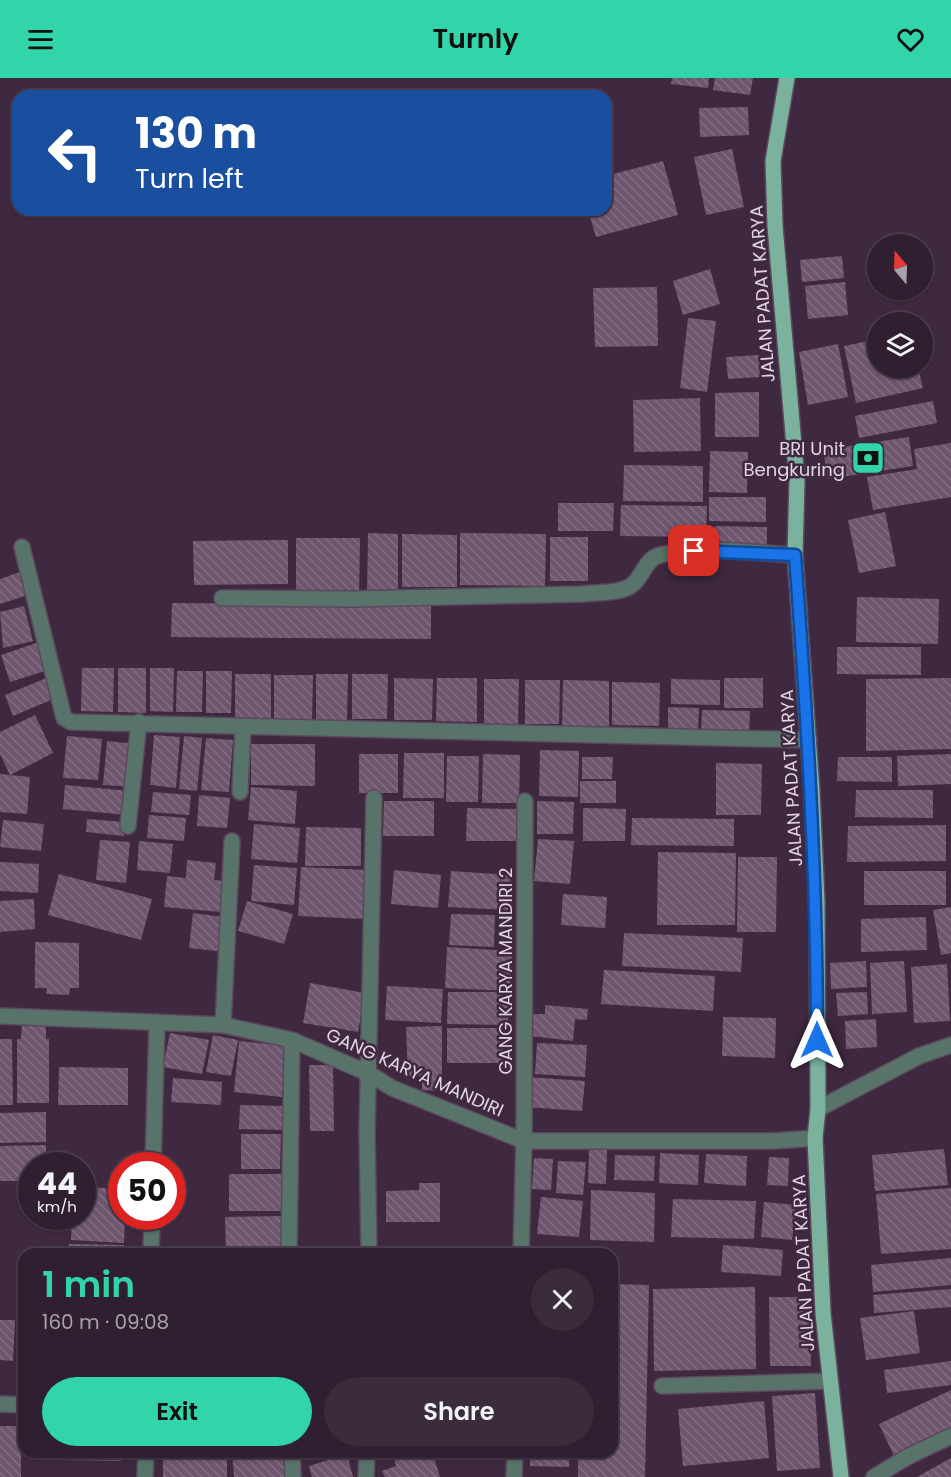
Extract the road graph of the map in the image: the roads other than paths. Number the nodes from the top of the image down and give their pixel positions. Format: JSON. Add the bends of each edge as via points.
{"nodes":[{"id":1,"x":787,"y":78,"type":"edge"},
{"id":2,"x":22,"y":547,"type":"dead end"},
{"id":3,"x":795,"y":555,"type":"junction"},
{"id":4,"x":222,"y":598,"type":"dead end"},
{"id":5,"x":139,"y":722,"type":"junction"},
{"id":6,"x":243,"y":726,"type":"junction"},
{"id":7,"x":809,"y":740,"type":"junction"},
{"id":8,"x":240,"y":792,"type":"dead end"},
{"id":9,"x":374,"y":798,"type":"dead end"},
{"id":10,"x":525,"y":801,"type":"dead end"},
{"id":11,"x":128,"y":826,"type":"dead end"},
{"id":12,"x":232,"y":841,"type":"dead end"},
{"id":13,"x":0,"y":1016,"type":"edge"},
{"id":14,"x":157,"y":1022,"type":"junction"},
{"id":15,"x":223,"y":1025,"type":"junction"},
{"id":16,"x":292,"y":1040,"type":"junction"},
{"id":17,"x":951,"y":1045,"type":"edge"},
{"id":18,"x":370,"y":1074,"type":"junction"},
{"id":19,"x":818,"y":1108,"type":"junction"},
{"id":20,"x":815,"y":1138,"type":"junction"},
{"id":21,"x":524,"y":1141,"type":"junction"},
{"id":22,"x":153,"y":1152,"type":"edge"},
{"id":23,"x":152,"y":1230,"type":"edge"},
{"id":24,"x":151,"y":1248,"type":"edge"},
{"id":25,"x":289,"y":1248,"type":"edge"},
{"id":26,"x":369,"y":1248,"type":"edge"},
{"id":27,"x":521,"y":1248,"type":"edge"},
{"id":28,"x":830,"y":1381,"type":"junction"},
{"id":29,"x":662,"y":1386,"type":"dead end"},
{"id":30,"x":0,"y":1404,"type":"edge"},
{"id":31,"x":18,"y":1405,"type":"edge"},
{"id":32,"x":951,"y":1436,"type":"edge"},
{"id":33,"x":146,"y":1458,"type":"edge"},
{"id":34,"x":292,"y":1458,"type":"edge"},
{"id":35,"x":367,"y":1458,"type":"edge"},
{"id":36,"x":515,"y":1458,"type":"edge"},
{"id":37,"x":145,"y":1477,"type":"edge"},
{"id":38,"x":293,"y":1477,"type":"edge"},
{"id":39,"x":366,"y":1477,"type":"edge"},
{"id":40,"x":514,"y":1477,"type":"edge"},
{"id":41,"x":841,"y":1477,"type":"edge"},
{"id":42,"x":874,"y":1477,"type":"edge"}],
"edges":[{"from":1,"to":3,"type":"main road","name":"JALAN PADAT KARYA","via":[[773,161],[797,480]]},
{"from":2,"to":5,"type":"street","via":[[64,717],[71,722]]},
{"from":3,"to":4,"type":"street","via":[[694,551],[657,556],[633,585],[582,594]]},
{"from":3,"to":7,"type":"main road","name":"JALAN PADAT KARYA"},
{"from":5,"to":6,"type":"street"},
{"from":5,"to":11,"type":"street"},
{"from":6,"to":7,"type":"street"},
{"from":6,"to":8,"type":"street"},
{"from":7,"to":19,"type":"main road","name":"JALAN PADAT KARYA","via":[[817,902]]},
{"from":9,"to":18,"type":"street"},
{"from":10,"to":21,"type":"street","name":"GANG KARYA MANDIRI 2"},
{"from":12,"to":15,"type":"street"},
{"from":13,"to":14,"type":"street","name":"GANG KARYA MANDIRI"},
{"from":14,"to":15,"type":"street","name":"GANG KARYA MANDIRI"},
{"from":14,"to":22,"type":"street"},
{"from":15,"to":16,"type":"street","name":"GANG KARYA MANDIRI"},
{"from":16,"to":18,"type":"street","name":"GANG KARYA MANDIRI"},
{"from":16,"to":25,"type":"street"},
{"from":17,"to":19,"type":"street","via":[[919,1056]]},
{"from":18,"to":21,"type":"street","name":"GANG KARYA MANDIRI","via":[[392,1088]]},
{"from":18,"to":26,"type":"street"},
{"from":19,"to":20,"type":"main road","name":"JALAN PADAT KARYA"},
{"from":20,"to":21,"type":"street","name":"GANG KARYA MANDIRI"},
{"from":20,"to":28,"type":"main road","name":"JALAN PADAT KARYA"},
{"from":21,"to":27,"type":"street","name":"GANG KARYA MANDIRI 2"},
{"from":23,"to":24,"type":"street"},
{"from":28,"to":29,"type":"street"},
{"from":28,"to":41,"type":"main road","name":"JALAN PADAT KARYA"},
{"from":30,"to":31,"type":"street"},
{"from":32,"to":42,"type":"street"},
{"from":33,"to":37,"type":"street"},
{"from":34,"to":38,"type":"street"},
{"from":35,"to":39,"type":"street"},
{"from":36,"to":40,"type":"street"}]}
